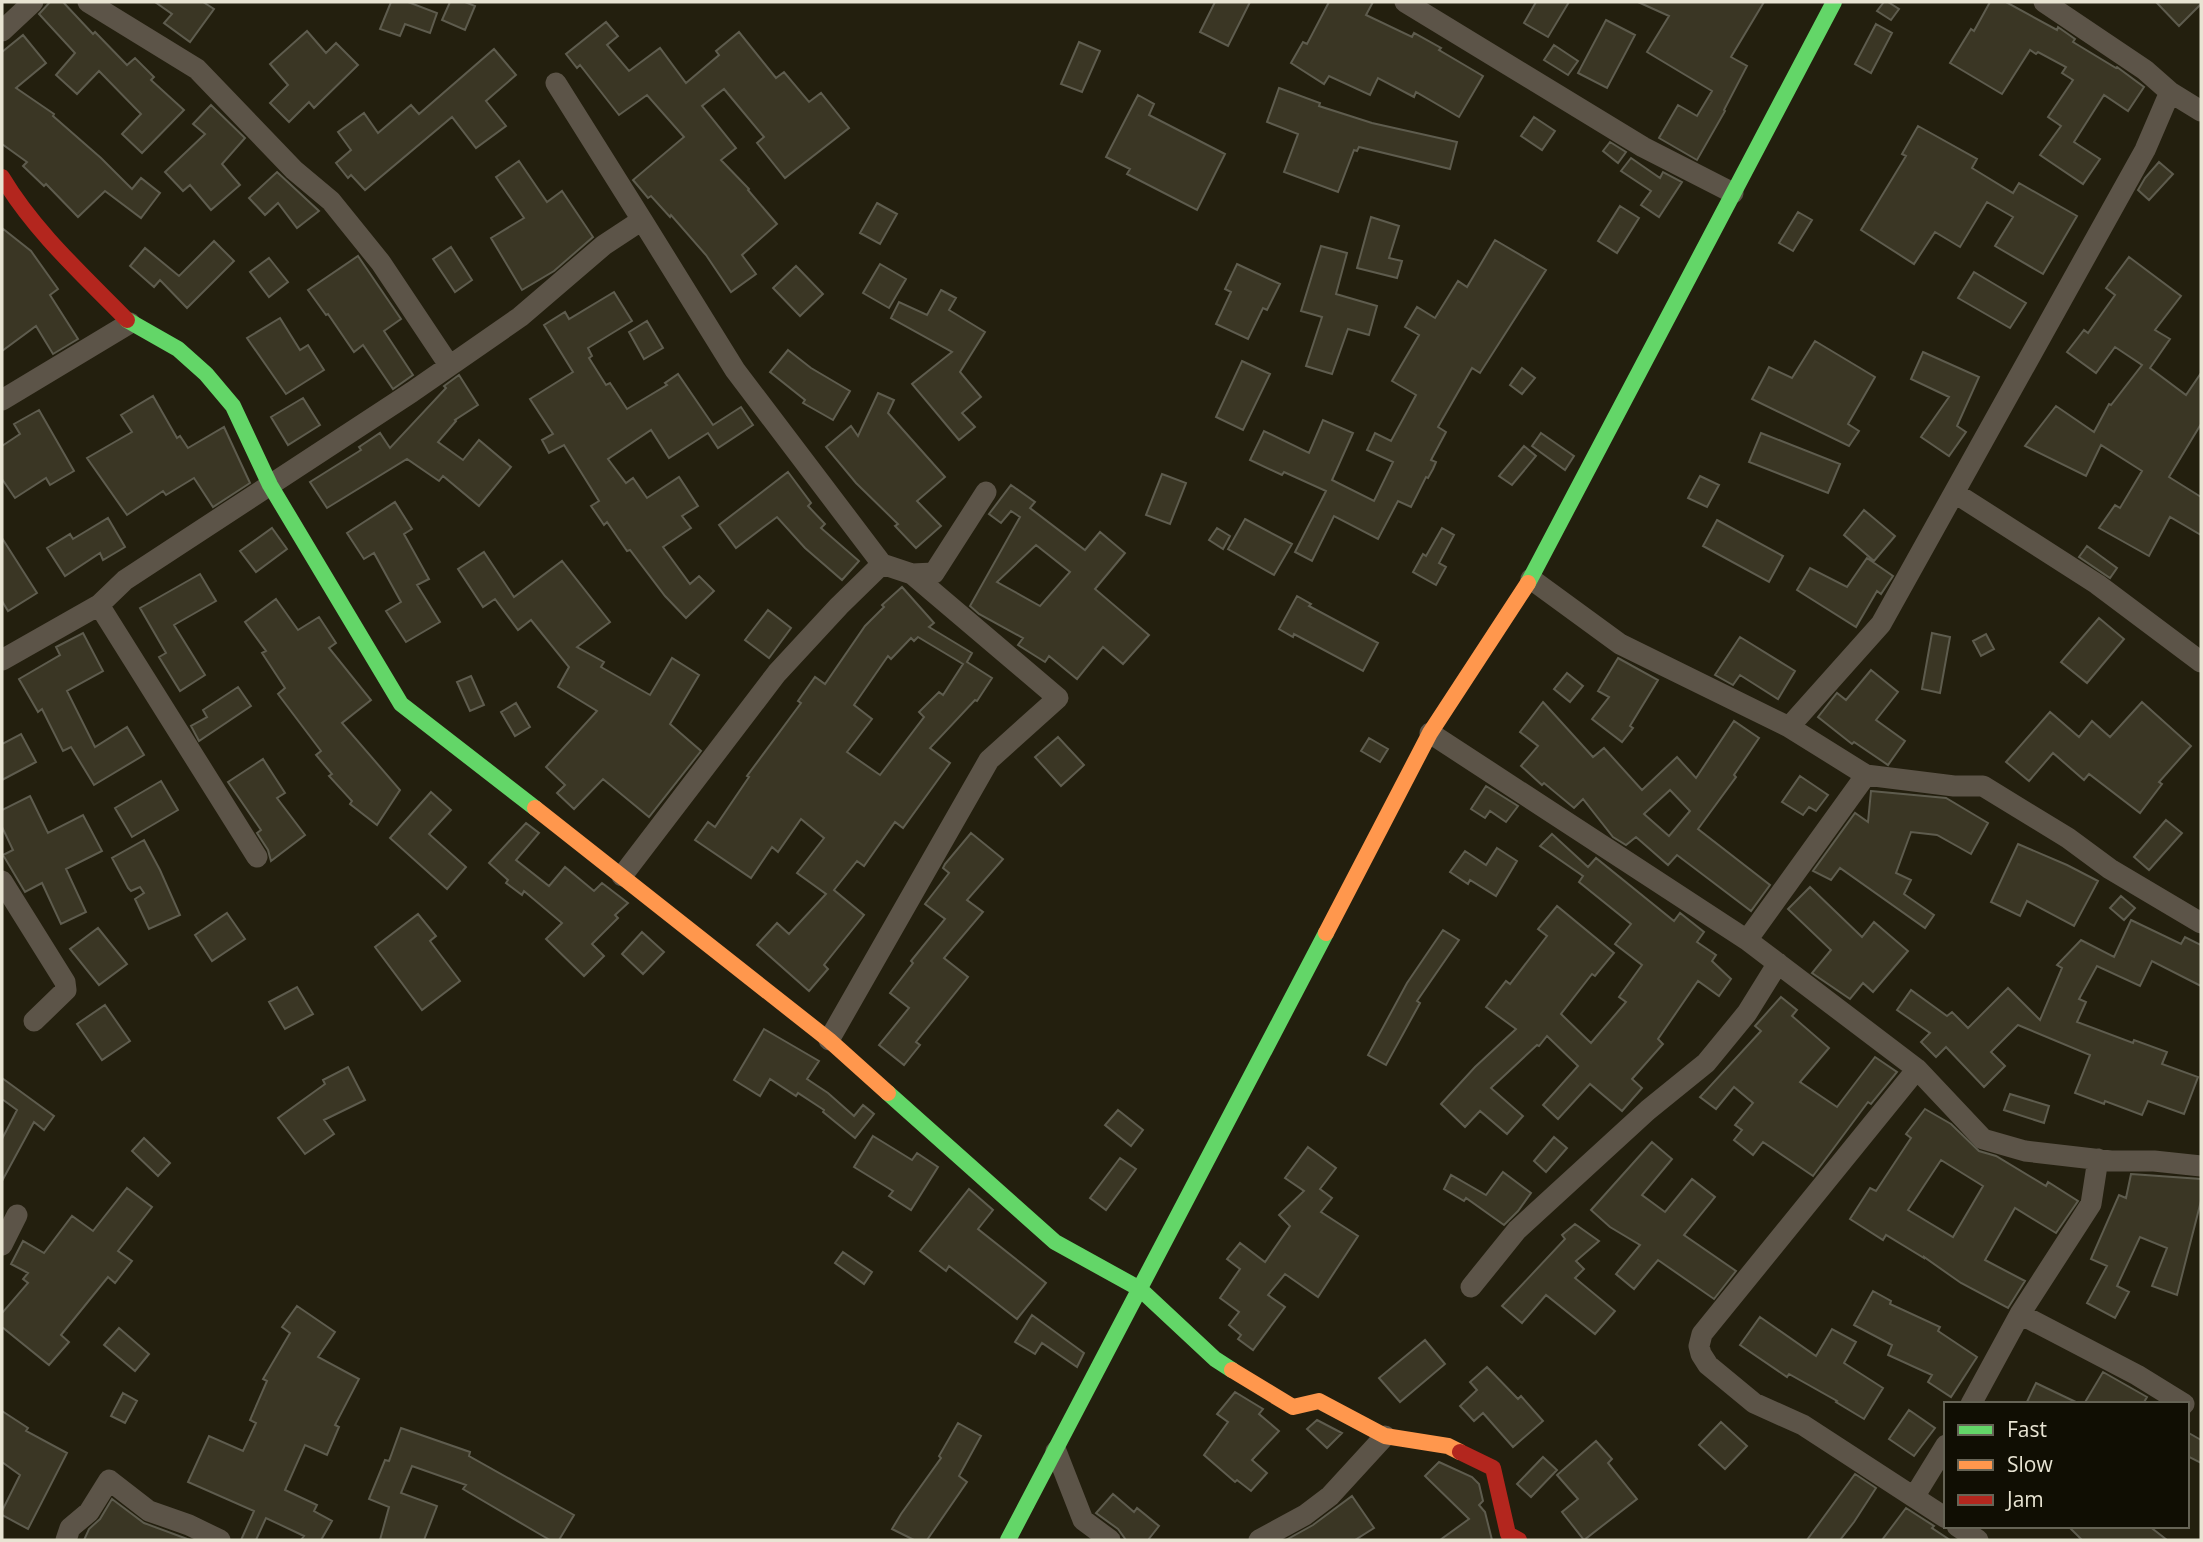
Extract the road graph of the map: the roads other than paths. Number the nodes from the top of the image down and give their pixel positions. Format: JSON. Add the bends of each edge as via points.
{"nodes":[{"id":1,"x":33,"y":2,"type":"edge"},
{"id":2,"x":88,"y":2,"type":"edge"},
{"id":3,"x":1405,"y":2,"type":"edge"},
{"id":4,"x":1834,"y":2,"type":"edge"},
{"id":5,"x":2044,"y":2,"type":"edge"},
{"id":6,"x":2,"y":31,"type":"edge"},
{"id":7,"x":556,"y":83,"type":"dead end"},
{"id":8,"x":2170,"y":92,"type":"junction"},
{"id":9,"x":2201,"y":110,"type":"edge"},
{"id":10,"x":2,"y":177,"type":"edge"},
{"id":11,"x":1733,"y":193,"type":"junction"},
{"id":12,"x":642,"y":219,"type":"junction"},
{"id":13,"x":130,"y":323,"type":"junction"},
{"id":14,"x":449,"y":365,"type":"junction"},
{"id":15,"x":2,"y":400,"type":"edge"},
{"id":16,"x":270,"y":485,"type":"junction"},
{"id":17,"x":986,"y":492,"type":"dead end"},
{"id":18,"x":1955,"y":493,"type":"junction"},
{"id":19,"x":882,"y":564,"type":"junction"},
{"id":20,"x":912,"y":574,"type":"junction"},
{"id":21,"x":1531,"y":579,"type":"junction"},
{"id":22,"x":99,"y":605,"type":"junction"},
{"id":23,"x":2,"y":660,"type":"edge"},
{"id":24,"x":2201,"y":662,"type":"edge"},
{"id":25,"x":1789,"y":727,"type":"junction"},
{"id":26,"x":1430,"y":733,"type":"junction"},
{"id":27,"x":1866,"y":775,"type":"junction"},
{"id":28,"x":257,"y":857,"type":"dead end"},
{"id":29,"x":622,"y":876,"type":"junction"},
{"id":30,"x":2,"y":881,"type":"edge"},
{"id":31,"x":2201,"y":923,"type":"edge"},
{"id":32,"x":1746,"y":940,"type":"junction"},
{"id":33,"x":1778,"y":963,"type":"junction"},
{"id":34,"x":34,"y":1021,"type":"dead end"},
{"id":35,"x":829,"y":1040,"type":"junction"},
{"id":36,"x":1917,"y":1069,"type":"junction"},
{"id":37,"x":2098,"y":1159,"type":"junction"},
{"id":38,"x":2201,"y":1166,"type":"edge"},
{"id":39,"x":17,"y":1215,"type":"dead end"},
{"id":40,"x":2,"y":1245,"type":"edge"},
{"id":41,"x":1471,"y":1287,"type":"dead end"},
{"id":42,"x":1140,"y":1289,"type":"junction"},
{"id":43,"x":2020,"y":1314,"type":"junction"},
{"id":44,"x":1972,"y":1402,"type":"edge"},
{"id":45,"x":2181,"y":1402,"type":"edge"},
{"id":46,"x":1384,"y":1436,"type":"junction"},
{"id":47,"x":1944,"y":1448,"type":"edge"},
{"id":48,"x":1056,"y":1451,"type":"junction"},
{"id":49,"x":1914,"y":1497,"type":"junction"},
{"id":50,"x":1944,"y":1517,"type":"edge"},
{"id":51,"x":1960,"y":1528,"type":"edge"},
{"id":52,"x":66,"y":1540,"type":"edge"},
{"id":53,"x":220,"y":1540,"type":"edge"},
{"id":54,"x":1008,"y":1540,"type":"edge"},
{"id":55,"x":1110,"y":1540,"type":"edge"},
{"id":56,"x":1259,"y":1540,"type":"edge"},
{"id":57,"x":1520,"y":1540,"type":"edge"},
{"id":58,"x":1978,"y":1540,"type":"edge"}],
"edges":[{"from":1,"to":6,"type":"street"},
{"from":2,"to":14,"type":"street","via":[[197,69],[294,170],[331,201],[382,263]]},
{"from":3,"to":11,"type":"street","via":[[1643,147]]},
{"from":4,"to":11,"type":"street"},
{"from":5,"to":8,"type":"street"},
{"from":7,"to":12,"type":"street"},
{"from":8,"to":9,"type":"street"},
{"from":8,"to":18,"type":"street","via":[[2145,150]]},
{"from":10,"to":13,"type":"street","via":[[51,242]]},
{"from":11,"to":21,"type":"street"},
{"from":12,"to":14,"type":"street","via":[[604,245],[520,317]]},
{"from":12,"to":19,"type":"street","via":[[735,370]]},
{"from":13,"to":15,"type":"street"},
{"from":13,"to":16,"type":"street","via":[[177,349],[233,405]]},
{"from":14,"to":16,"type":"street"},
{"from":16,"to":22,"type":"street","via":[[125,580]]},
{"from":16,"to":29,"type":"street","via":[[401,704]]},
{"from":17,"to":20,"type":"street","via":[[934,573]]},
{"from":18,"to":24,"type":"street","via":[[2097,584]]},
{"from":18,"to":25,"type":"street","via":[[1881,624]]},
{"from":19,"to":20,"type":"street"},
{"from":19,"to":29,"type":"street","via":[[778,673]]},
{"from":20,"to":35,"type":"street","via":[[1058,698],[989,760]]},
{"from":21,"to":25,"type":"street","via":[[1620,644]]},
{"from":21,"to":26,"type":"street"},
{"from":22,"to":23,"type":"street"},
{"from":22,"to":28,"type":"street"},
{"from":25,"to":27,"type":"street"},
{"from":26,"to":32,"type":"street"},
{"from":26,"to":42,"type":"street"},
{"from":27,"to":31,"type":"street","via":[[1983,786]]},
{"from":27,"to":32,"type":"street"},
{"from":29,"to":35,"type":"street"},
{"from":30,"to":34,"type":"street","via":[[65,982],[66,990]]},
{"from":32,"to":33,"type":"street"},
{"from":33,"to":36,"type":"street"},
{"from":33,"to":41,"type":"street","via":[[1747,1013],[1706,1063],[1517,1230]]},
{"from":35,"to":42,"type":"street","via":[[1055,1242]]},
{"from":36,"to":37,"type":"street","via":[[1983,1139],[2025,1152]]},
{"from":36,"to":49,"type":"street","via":[[1702,1334],[1699,1346],[1708,1364],[1754,1404],[1803,1425]]},
{"from":37,"to":38,"type":"street"},
{"from":37,"to":43,"type":"street","via":[[2091,1204]]},
{"from":39,"to":40,"type":"street"},
{"from":42,"to":46,"type":"street","via":[[1216,1359],[1293,1407],[1319,1401]]},
{"from":42,"to":48,"type":"street"},
{"from":43,"to":44,"type":"street"},
{"from":43,"to":45,"type":"street"},
{"from":46,"to":56,"type":"street","via":[[1330,1496]]},
{"from":46,"to":57,"type":"street","via":[[1448,1446],[1493,1468],[1508,1534]]},
{"from":47,"to":49,"type":"street"},
{"from":48,"to":54,"type":"street"},
{"from":48,"to":55,"type":"street","via":[[1083,1520]]},
{"from":49,"to":50,"type":"street"},
{"from":51,"to":58,"type":"street"},
{"from":52,"to":53,"type":"street","via":[[70,1528],[89,1512],[109,1480],[149,1511]]}]}
